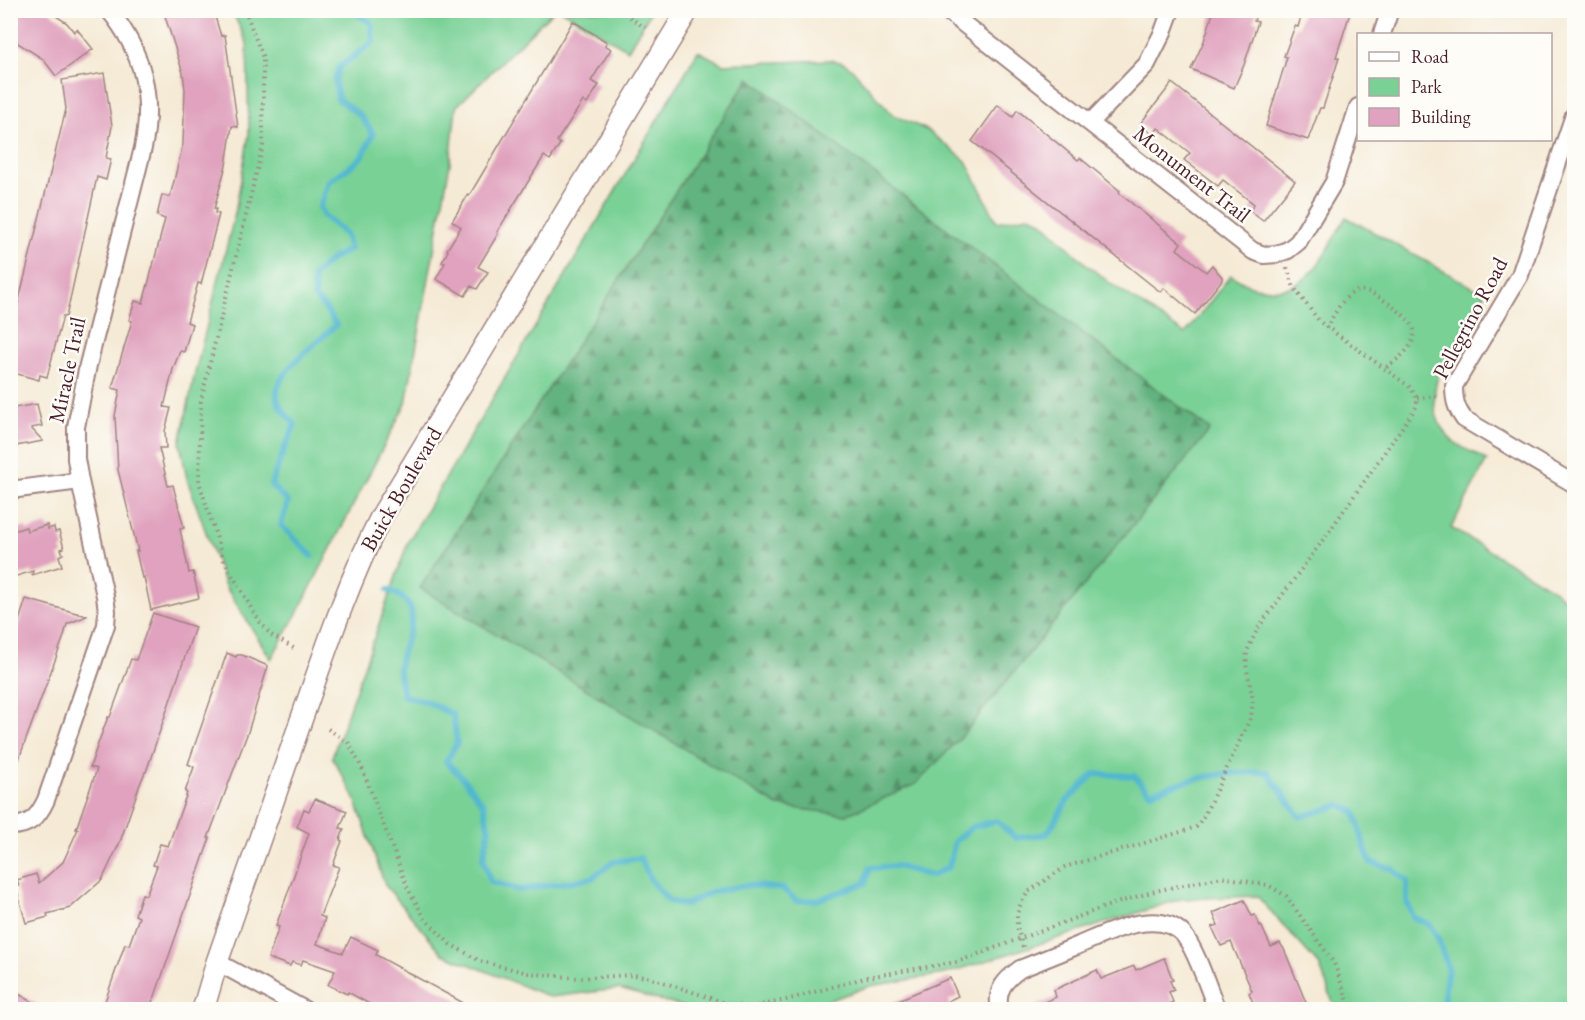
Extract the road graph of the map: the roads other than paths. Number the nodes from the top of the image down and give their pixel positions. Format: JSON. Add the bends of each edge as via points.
{"nodes":[{"id":1,"x":109,"y":10,"type":"edge"},
{"id":2,"x":688,"y":10,"type":"edge"},
{"id":3,"x":946,"y":10,"type":"edge"},
{"id":4,"x":1171,"y":10,"type":"edge"},
{"id":5,"x":1390,"y":10,"type":"edge"},
{"id":6,"x":1382,"y":33,"type":"edge"},
{"id":7,"x":1357,"y":113,"type":"edge"},
{"id":8,"x":1575,"y":115,"type":"edge"},
{"id":9,"x":1091,"y":122,"type":"junction"},
{"id":10,"x":80,"y":481,"type":"junction"},
{"id":11,"x":1575,"y":484,"type":"edge"},
{"id":12,"x":10,"y":490,"type":"edge"},
{"id":13,"x":10,"y":826,"type":"edge"},
{"id":14,"x":217,"y":962,"type":"junction"},
{"id":15,"x":203,"y":1010,"type":"edge"},
{"id":16,"x":305,"y":1010,"type":"edge"},
{"id":17,"x":1000,"y":1010,"type":"edge"},
{"id":18,"x":1217,"y":1010,"type":"edge"}],
"edges":[{"from":1,"to":10,"type":"street","name":"Miracle Trail","via":[[138,59],[148,104],[147,130],[80,401],[76,441]]},
{"from":2,"to":14,"type":"street","name":"Buick Boulevard","via":[[364,550]]},
{"from":3,"to":9,"type":"street","name":"Monument Trail"},
{"from":4,"to":9,"type":"street","via":[[1147,64]]},
{"from":5,"to":6,"type":"street"},
{"from":7,"to":9,"type":"street","name":"Monument Trail","via":[[1334,182],[1298,242],[1282,252],[1264,255],[1252,251]]},
{"from":8,"to":11,"type":"street","name":"Pellegrino Road","via":[[1521,275],[1454,386],[1454,398],[1464,419]]},
{"from":10,"to":12,"type":"street"},
{"from":10,"to":13,"type":"street","name":"Miracle Trail","via":[[105,596],[106,626],[39,815],[28,824]]},
{"from":14,"to":15,"type":"street","name":"Buick Boulevard"},
{"from":14,"to":16,"type":"street"},
{"from":17,"to":18,"type":"street","via":[[1000,990],[1006,979],[1020,969],[1124,927],[1148,923],[1164,924],[1182,934]]}]}
